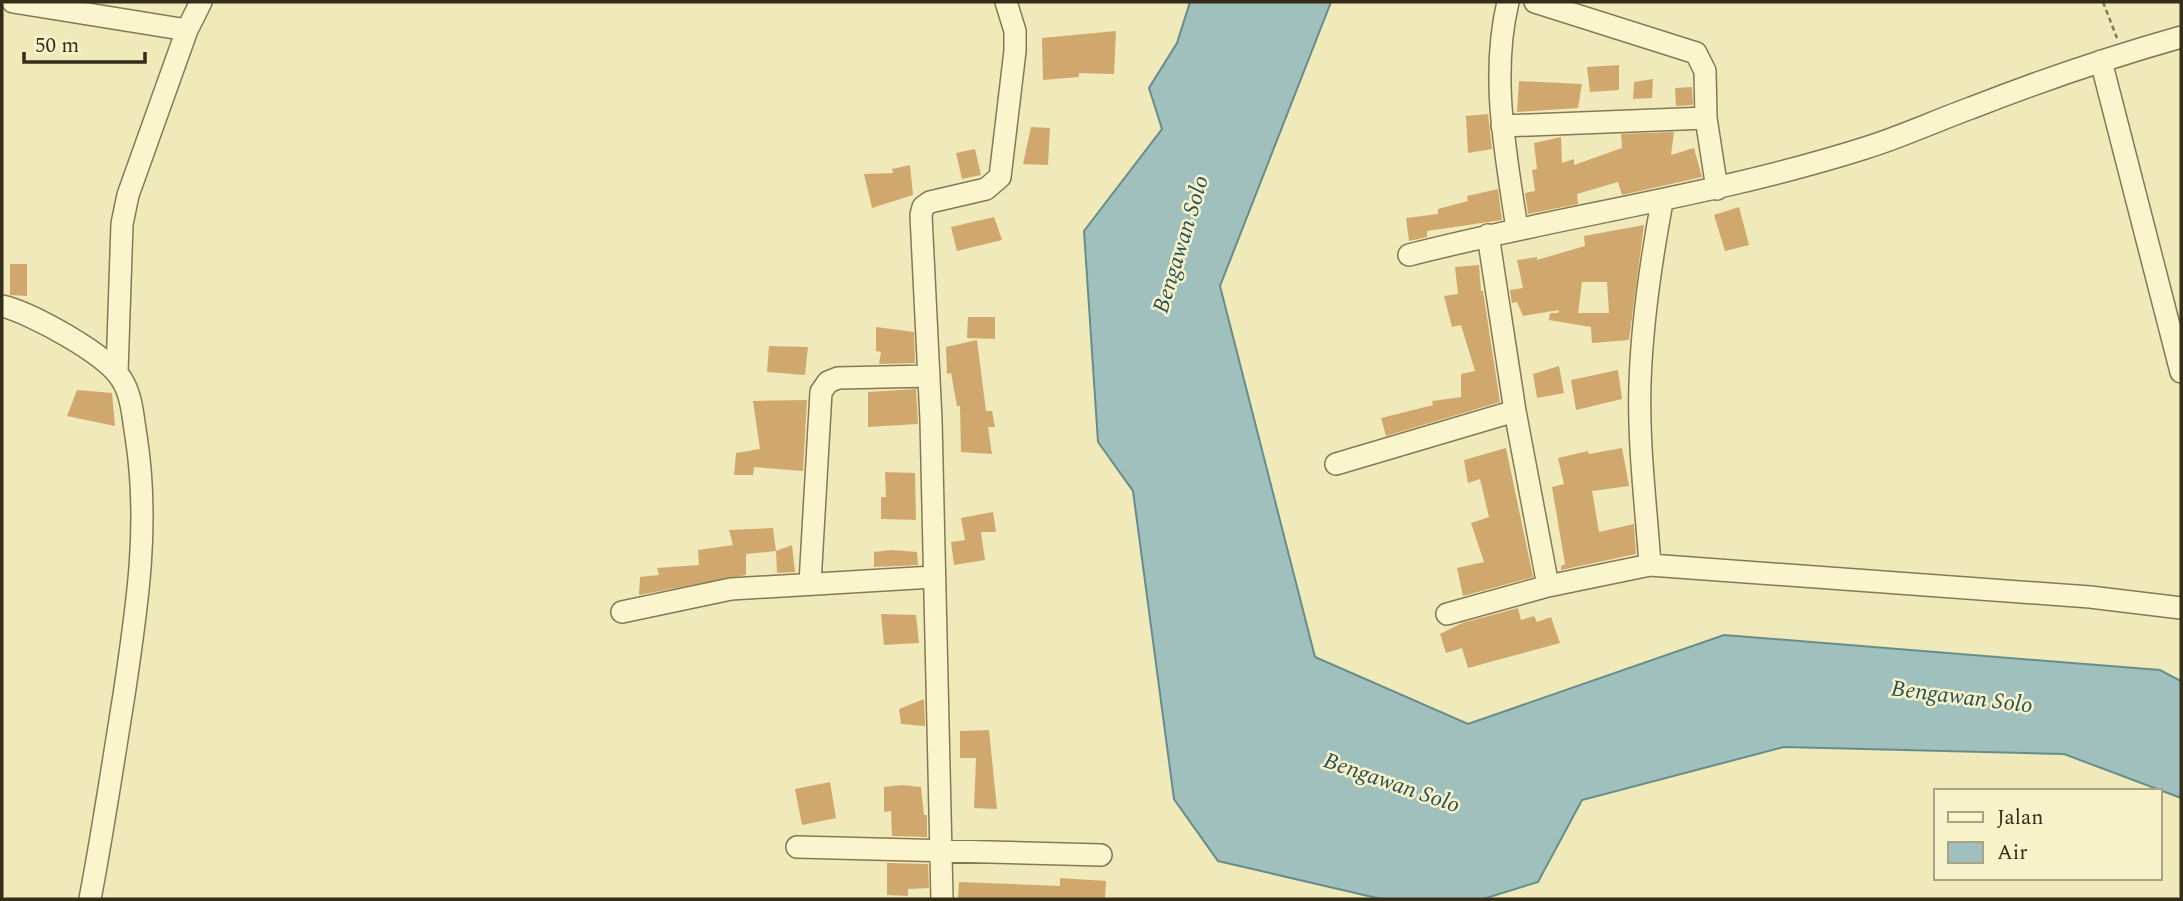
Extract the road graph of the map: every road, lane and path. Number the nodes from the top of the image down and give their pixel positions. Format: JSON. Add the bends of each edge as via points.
{"nodes":[{"id":1,"x":13,"y":2,"type":"edge"},
{"id":2,"x":201,"y":2,"type":"edge"},
{"id":3,"x":1006,"y":2,"type":"edge"},
{"id":4,"x":1508,"y":2,"type":"edge"},
{"id":5,"x":1535,"y":2,"type":"edge"},
{"id":6,"x":2103,"y":2,"type":"edge"},
{"id":7,"x":187,"y":30,"type":"junction"},
{"id":8,"x":2181,"y":37,"type":"edge"},
{"id":9,"x":2123,"y":53,"type":"junction"},
{"id":10,"x":2101,"y":61,"type":"junction"},
{"id":11,"x":1706,"y":118,"type":"junction"},
{"id":12,"x":1502,"y":126,"type":"junction"},
{"id":13,"x":1717,"y":189,"type":"junction"},
{"id":14,"x":1662,"y":202,"type":"junction"},
{"id":15,"x":1517,"y":229,"type":"junction"},
{"id":16,"x":1488,"y":235,"type":"junction"},
{"id":17,"x":1409,"y":255,"type":"dead end"},
{"id":18,"x":2,"y":306,"type":"edge"},
{"id":19,"x":117,"y":372,"type":"junction"},
{"id":20,"x":2181,"y":372,"type":"edge"},
{"id":21,"x":929,"y":376,"type":"junction"},
{"id":22,"x":1515,"y":411,"type":"junction"},
{"id":23,"x":1336,"y":464,"type":"dead end"},
{"id":24,"x":1650,"y":565,"type":"junction"},
{"id":25,"x":933,"y":577,"type":"junction"},
{"id":26,"x":810,"y":583,"type":"junction"},
{"id":27,"x":1548,"y":586,"type":"junction"},
{"id":28,"x":2181,"y":608,"type":"edge"},
{"id":29,"x":622,"y":612,"type":"dead end"},
{"id":30,"x":1447,"y":614,"type":"dead end"},
{"id":31,"x":797,"y":847,"type":"dead end"},
{"id":32,"x":939,"y":852,"type":"junction"},
{"id":33,"x":1101,"y":855,"type":"dead end"},
{"id":34,"x":90,"y":899,"type":"edge"},
{"id":35,"x":942,"y":899,"type":"edge"}],
"edges":[{"from":1,"to":7,"type":"street"},
{"from":2,"to":7,"type":"street"},
{"from":3,"to":21,"type":"street","via":[[1016,40],[1000,177],[986,189],[923,207]]},
{"from":4,"to":12,"type":"street","via":[[1500,61]]},
{"from":5,"to":11,"type":"street","via":[[1696,53],[1705,71]]},
{"from":6,"to":9,"type":"path"},
{"from":7,"to":19,"type":"street","via":[[128,195],[122,224]]},
{"from":8,"to":9,"type":"street"},
{"from":9,"to":10,"type":"street"},
{"from":10,"to":13,"type":"street","via":[[1864,149]]},
{"from":10,"to":20,"type":"street"},
{"from":11,"to":12,"type":"street"},
{"from":11,"to":13,"type":"street"},
{"from":12,"to":15,"type":"street"},
{"from":13,"to":14,"type":"street"},
{"from":14,"to":15,"type":"street"},
{"from":14,"to":24,"type":"street","via":[[1640,383]]},
{"from":15,"to":16,"type":"street"},
{"from":16,"to":17,"type":"street"},
{"from":16,"to":22,"type":"street"},
{"from":18,"to":19,"type":"street","via":[[53,327]]},
{"from":19,"to":34,"type":"street","via":[[130,399],[144,517],[136,613]]},
{"from":21,"to":25,"type":"street"},
{"from":21,"to":26,"type":"street","via":[[845,377],[824,387],[818,402]]},
{"from":22,"to":23,"type":"street"},
{"from":22,"to":27,"type":"street"},
{"from":24,"to":27,"type":"street"},
{"from":24,"to":28,"type":"street","via":[[2090,597]]},
{"from":25,"to":26,"type":"street"},
{"from":25,"to":32,"type":"street"},
{"from":26,"to":29,"type":"street","via":[[731,589]]},
{"from":27,"to":30,"type":"street"},
{"from":31,"to":32,"type":"street"},
{"from":32,"to":33,"type":"street"},
{"from":32,"to":35,"type":"street"}]}
